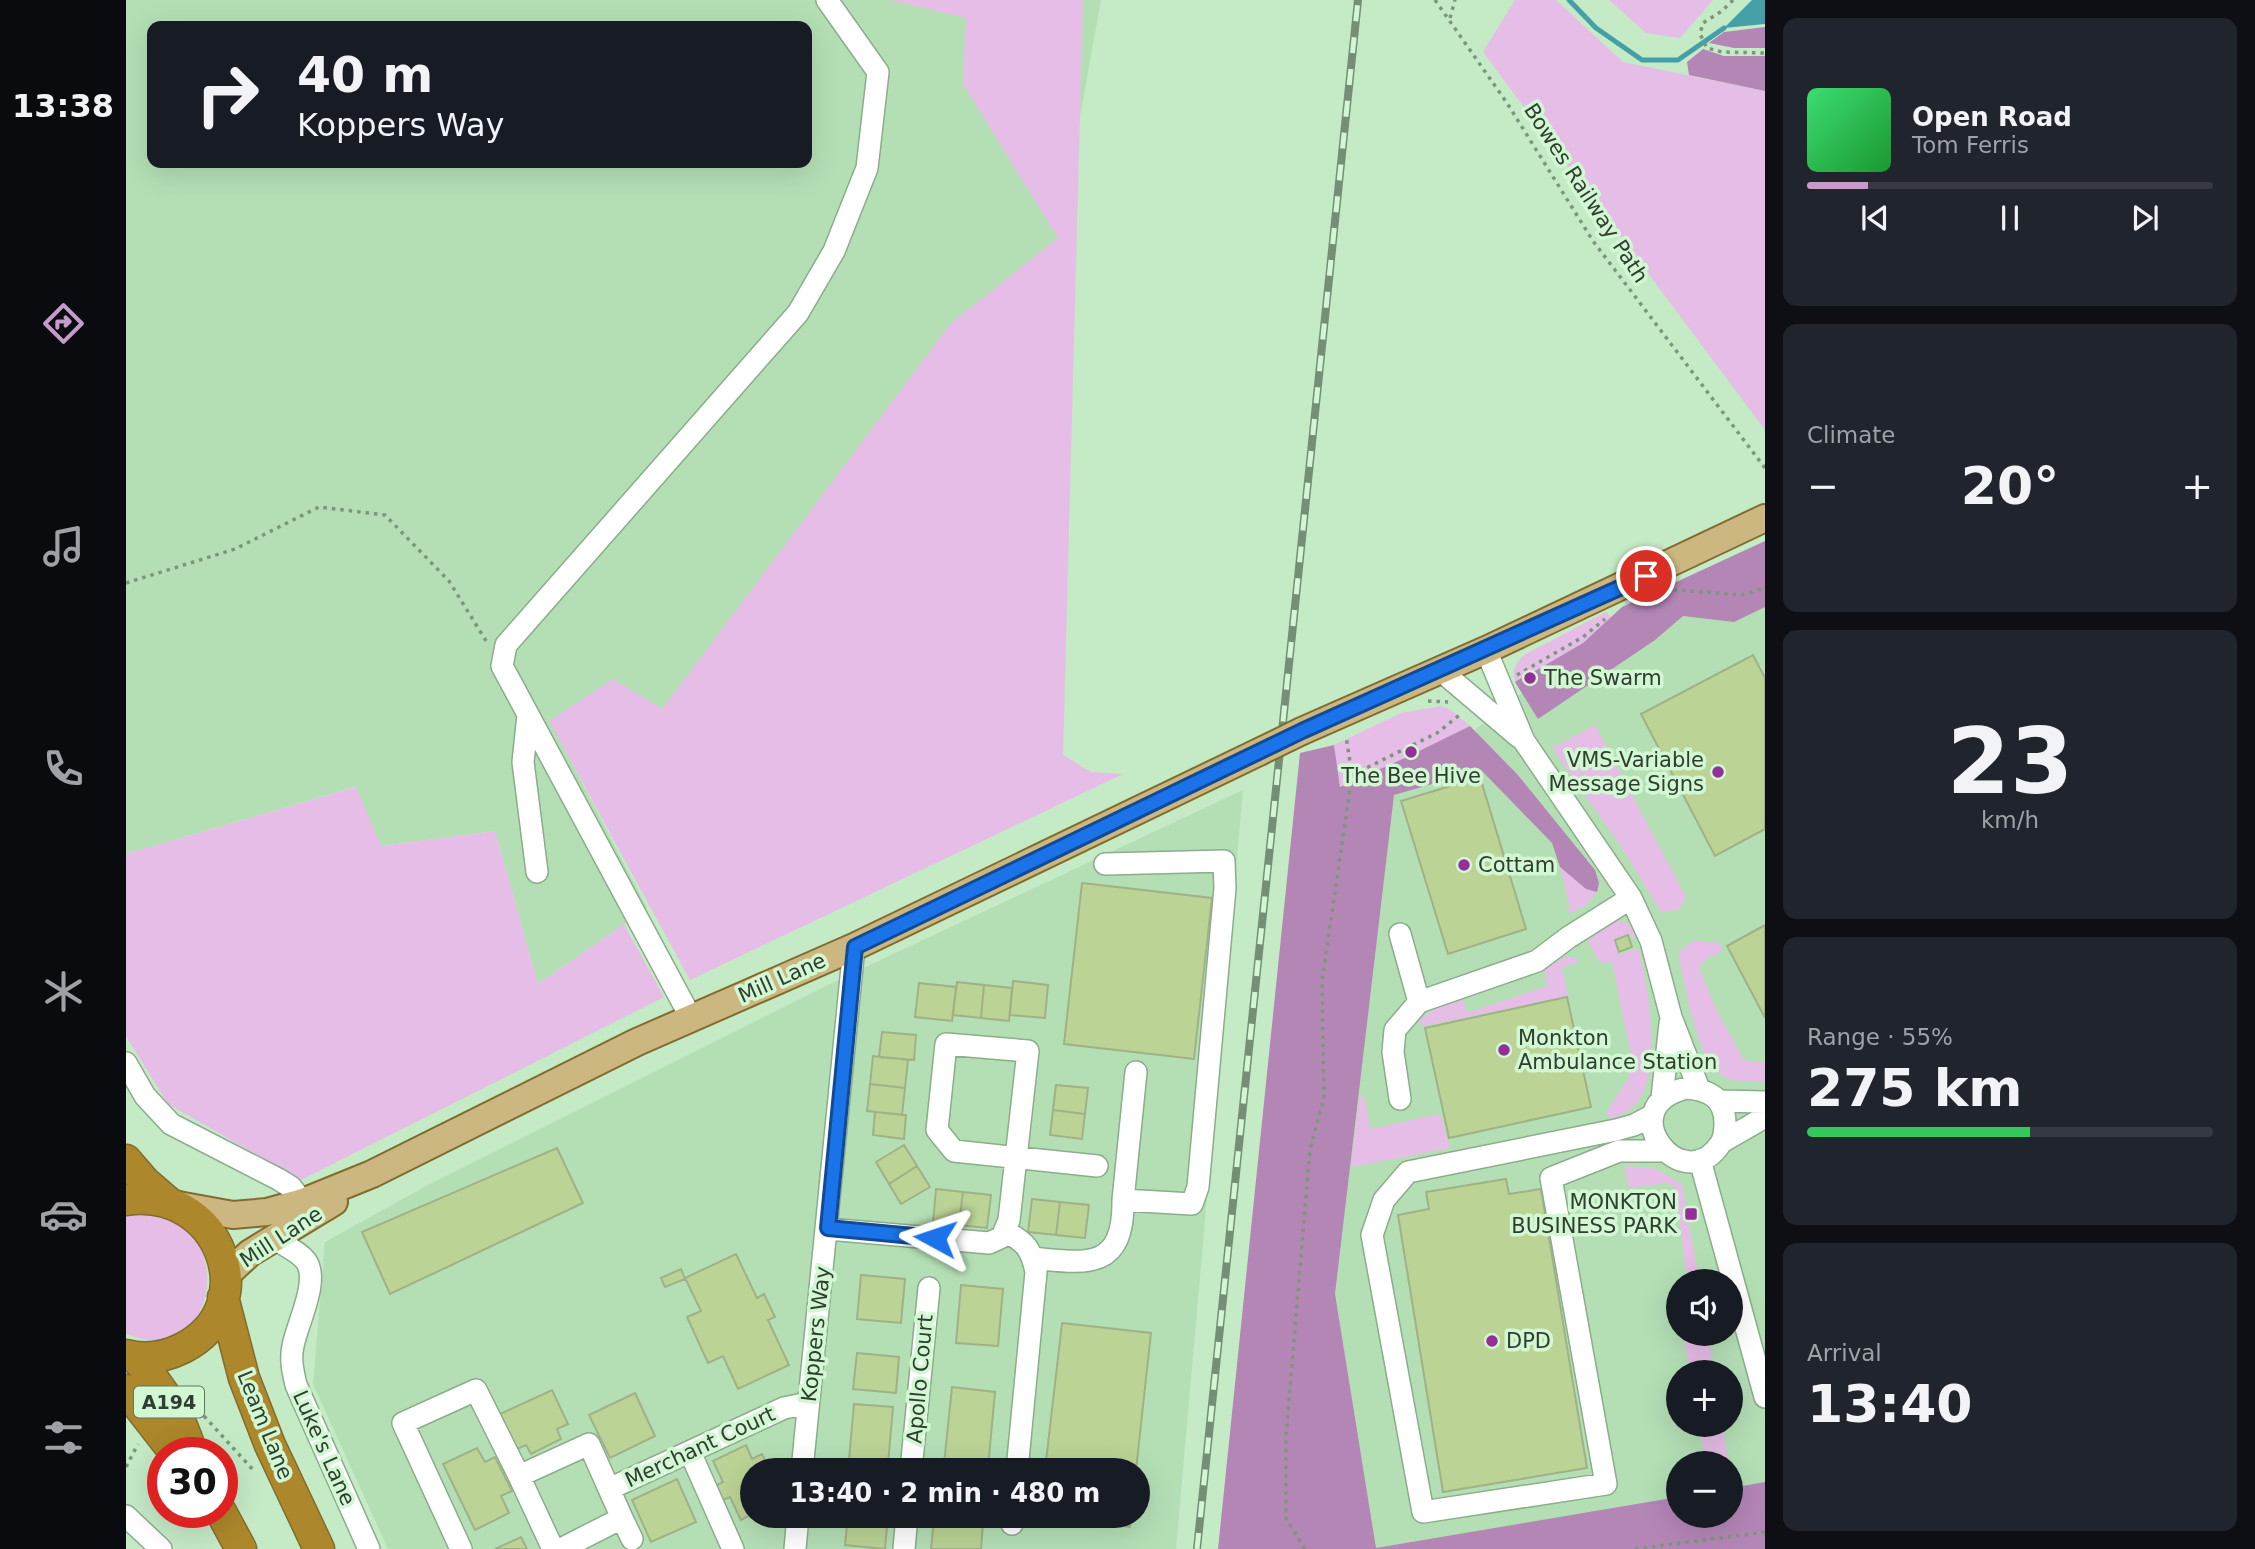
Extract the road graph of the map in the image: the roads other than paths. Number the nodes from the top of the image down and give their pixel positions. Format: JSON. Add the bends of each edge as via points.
{"nodes":[{"id":1,"x":827,"y":0,"type":"edge"},
{"id":2,"x":1763,"y":519,"type":"edge"},
{"id":3,"x":1486,"y":650,"type":"junction"},
{"id":4,"x":1440,"y":670,"type":"junction"},
{"id":5,"x":528,"y":715,"type":"junction"},
{"id":6,"x":1524,"y":741,"type":"junction"},
{"id":7,"x":1105,"y":864,"type":"dead end"},
{"id":8,"x":537,"y":872,"type":"dead end"},
{"id":9,"x":1630,"y":898,"type":"junction"},
{"id":10,"x":1400,"y":934,"type":"dead end"},
{"id":11,"x":855,"y":947,"type":"junction"},
{"id":12,"x":1419,"y":1002,"type":"junction"},
{"id":13,"x":1671,"y":1017,"type":"junction"},
{"id":14,"x":691,"y":1018,"type":"junction"},
{"id":15,"x":126,"y":1063,"type":"edge"},
{"id":16,"x":1136,"y":1072,"type":"dead end"},
{"id":17,"x":1699,"y":1089,"type":"junction"},
{"id":18,"x":1400,"y":1099,"type":"dead end"},
{"id":19,"x":1720,"y":1101,"type":"junction"},
{"id":20,"x":1765,"y":1102,"type":"edge"},
{"id":21,"x":1658,"y":1107,"type":"junction"},
{"id":22,"x":1765,"y":1118,"type":"edge"},
{"id":23,"x":1722,"y":1142,"type":"junction"},
{"id":24,"x":1663,"y":1151,"type":"junction"},
{"id":25,"x":1016,"y":1157,"type":"junction"},
{"id":26,"x":126,"y":1160,"type":"edge"},
{"id":27,"x":1700,"y":1160,"type":"junction"},
{"id":28,"x":1097,"y":1166,"type":"dead end"},
{"id":29,"x":372,"y":1174,"type":"junction"},
{"id":30,"x":126,"y":1200,"type":"edge"},
{"id":31,"x":1123,"y":1200,"type":"junction"},
{"id":32,"x":303,"y":1202,"type":"junction"},
{"id":33,"x":172,"y":1203,"type":"junction"},
{"id":34,"x":828,"y":1228,"type":"junction"},
{"id":35,"x":1005,"y":1231,"type":"junction"},
{"id":36,"x":274,"y":1239,"type":"junction"},
{"id":37,"x":1033,"y":1258,"type":"junction"},
{"id":38,"x":224,"y":1286,"type":"junction"},
{"id":39,"x":929,"y":1287,"type":"dead end"},
{"id":40,"x":129,"y":1360,"type":"edge"},
{"id":41,"x":126,"y":1390,"type":"edge"},
{"id":42,"x":1765,"y":1397,"type":"edge"},
{"id":43,"x":808,"y":1403,"type":"junction"},
{"id":44,"x":167,"y":1422,"type":"junction"},
{"id":45,"x":169,"y":1437,"type":"edge"},
{"id":46,"x":178,"y":1437,"type":"edge"},
{"id":47,"x":187,"y":1437,"type":"edge"},
{"id":48,"x":690,"y":1452,"type":"junction"},
{"id":49,"x":803,"y":1458,"type":"edge"},
{"id":50,"x":912,"y":1458,"type":"edge"},
{"id":51,"x":1018,"y":1458,"type":"edge"},
{"id":52,"x":519,"y":1476,"type":"junction"},
{"id":53,"x":609,"y":1489,"type":"junction"},
{"id":54,"x":126,"y":1516,"type":"edge"},
{"id":55,"x":622,"y":1518,"type":"junction"},
{"id":56,"x":230,"y":1528,"type":"edge"},
{"id":57,"x":797,"y":1528,"type":"edge"},
{"id":58,"x":906,"y":1528,"type":"edge"},
{"id":59,"x":632,"y":1539,"type":"dead end"},
{"id":60,"x":161,"y":1549,"type":"edge"},
{"id":61,"x":241,"y":1549,"type":"edge"},
{"id":62,"x":319,"y":1549,"type":"edge"},
{"id":63,"x":369,"y":1549,"type":"edge"},
{"id":64,"x":461,"y":1549,"type":"edge"},
{"id":65,"x":553,"y":1549,"type":"edge"},
{"id":66,"x":561,"y":1549,"type":"edge"},
{"id":67,"x":733,"y":1549,"type":"edge"},
{"id":68,"x":795,"y":1549,"type":"edge"},
{"id":69,"x":904,"y":1549,"type":"edge"}],
"edges":[{"from":1,"to":5,"type":"street","via":[[878,72],[867,168],[834,251],[798,313],[506,645],[502,666]]},
{"from":2,"to":3,"type":"main road","name":"Mill Lane"},
{"from":3,"to":4,"type":"main road","name":"Mill Lane"},
{"from":3,"to":6,"type":"street"},
{"from":4,"to":6,"type":"street"},
{"from":4,"to":11,"type":"main road","name":"Mill Lane","bridge":true,"via":[[1302,731]]},
{"from":5,"to":8,"type":"street","via":[[523,762]]},
{"from":5,"to":14,"type":"street"},
{"from":6,"to":9,"type":"street"},
{"from":7,"to":31,"type":"street","via":[[1224,861],[1226,888],[1198,1188],[1192,1204]]},
{"from":9,"to":12,"type":"street","via":[[1537,961]]},
{"from":9,"to":13,"type":"street","via":[[1651,942]]},
{"from":10,"to":12,"type":"street"},
{"from":11,"to":14,"type":"main road","name":"Mill Lane"},
{"from":11,"to":34,"type":"street","name":"Koppers Way"},
{"from":12,"to":18,"type":"street","via":[[1395,1030],[1393,1052]]},
{"from":13,"to":17,"type":"street"},
{"from":13,"to":21,"type":"street"},
{"from":14,"to":29,"type":"main road","name":"Mill Lane"},
{"from":15,"to":32,"type":"street","via":[[145,1096],[171,1124],[278,1179]]},
{"from":16,"to":31,"type":"street"},
{"from":17,"to":19,"type":"street"},
{"from":17,"to":21,"type":"street","via":[[1674,1091]]},
{"from":19,"to":20,"type":"street"},
{"from":19,"to":23,"type":"street","via":[[1725,1129]]},
{"from":21,"to":24,"type":"street","via":[[1653,1129]]},
{"from":21,"to":24,"type":"street","via":[[1634,1125],[1616,1130],[1408,1172],[1384,1200],[1372,1235],[1423,1512],[1606,1483],[1551,1178],[1619,1151]]},
{"from":22,"to":23,"type":"street"},
{"from":23,"to":27,"type":"street"},
{"from":24,"to":27,"type":"street","via":[[1686,1161]]},
{"from":25,"to":25,"type":"street","via":[[1028,1051],[946,1044],[937,1130],[943,1141],[954,1151]]},
{"from":25,"to":28,"type":"street"},
{"from":25,"to":35,"type":"street"},
{"from":26,"to":33,"type":"highway","name":"Leam Lane"},
{"from":27,"to":42,"type":"street"},
{"from":29,"to":32,"type":"main road","name":"Mill Lane"},
{"from":29,"to":36,"type":"main road","name":"Mill Lane"},
{"from":30,"to":33,"type":"highway"},
{"from":31,"to":37,"type":"street","via":[[1115,1243],[1096,1261]]},
{"from":32,"to":33,"type":"main road","name":"Mill Lane","via":[[233,1215]]},
{"from":33,"to":38,"type":"highway","name":"Leam Lane","via":[[206,1226],[223,1258]]},
{"from":34,"to":35,"type":"street","via":[[989,1243]]},
{"from":34,"to":43,"type":"street","name":"Koppers Way"},
{"from":35,"to":37,"type":"street","via":[[1021,1240]]},
{"from":36,"to":38,"type":"main road","name":"Mill Lane","via":[[240,1261]]},
{"from":36,"to":63,"type":"street","name":"Luke's Lane","via":[[306,1261],[310,1272],[311,1285],[292,1348],[293,1375]]},
{"from":37,"to":51,"type":"street","via":[[1036,1272]]},
{"from":38,"to":40,"type":"highway","via":[[217,1315],[191,1344],[173,1353]]},
{"from":38,"to":62,"type":"highway","name":"Leam Lane","via":[[244,1378]]},
{"from":39,"to":50,"type":"street","name":"Apollo Court"},
{"from":40,"to":44,"type":"highway","number":"A194","via":[[156,1381]]},
{"from":40,"to":46,"type":"highway","number":"A194"},
{"from":41,"to":44,"type":"highway","number":"A194"},
{"from":43,"to":48,"type":"street","name":"Merchant Court","via":[[784,1408]]},
{"from":43,"to":49,"type":"street","name":"Koppers Way"},
{"from":44,"to":45,"type":"highway","number":"A194"},
{"from":44,"to":47,"type":"highway","number":"A194","via":[[186,1432]]},
{"from":48,"to":53,"type":"street","name":"Merchant Court"},
{"from":48,"to":67,"type":"street"},
{"from":52,"to":53,"type":"street","via":[[589,1444]]},
{"from":52,"to":64,"type":"street","via":[[476,1390],[402,1423]]},
{"from":52,"to":65,"type":"street"},
{"from":53,"to":55,"type":"street","name":"Merchant Court"},
{"from":54,"to":60,"type":"street"},
{"from":55,"to":59,"type":"street"},
{"from":55,"to":66,"type":"street","name":"Merchant Court"},
{"from":56,"to":61,"type":"highway"},
{"from":57,"to":68,"type":"street"},
{"from":58,"to":69,"type":"street"}]}
